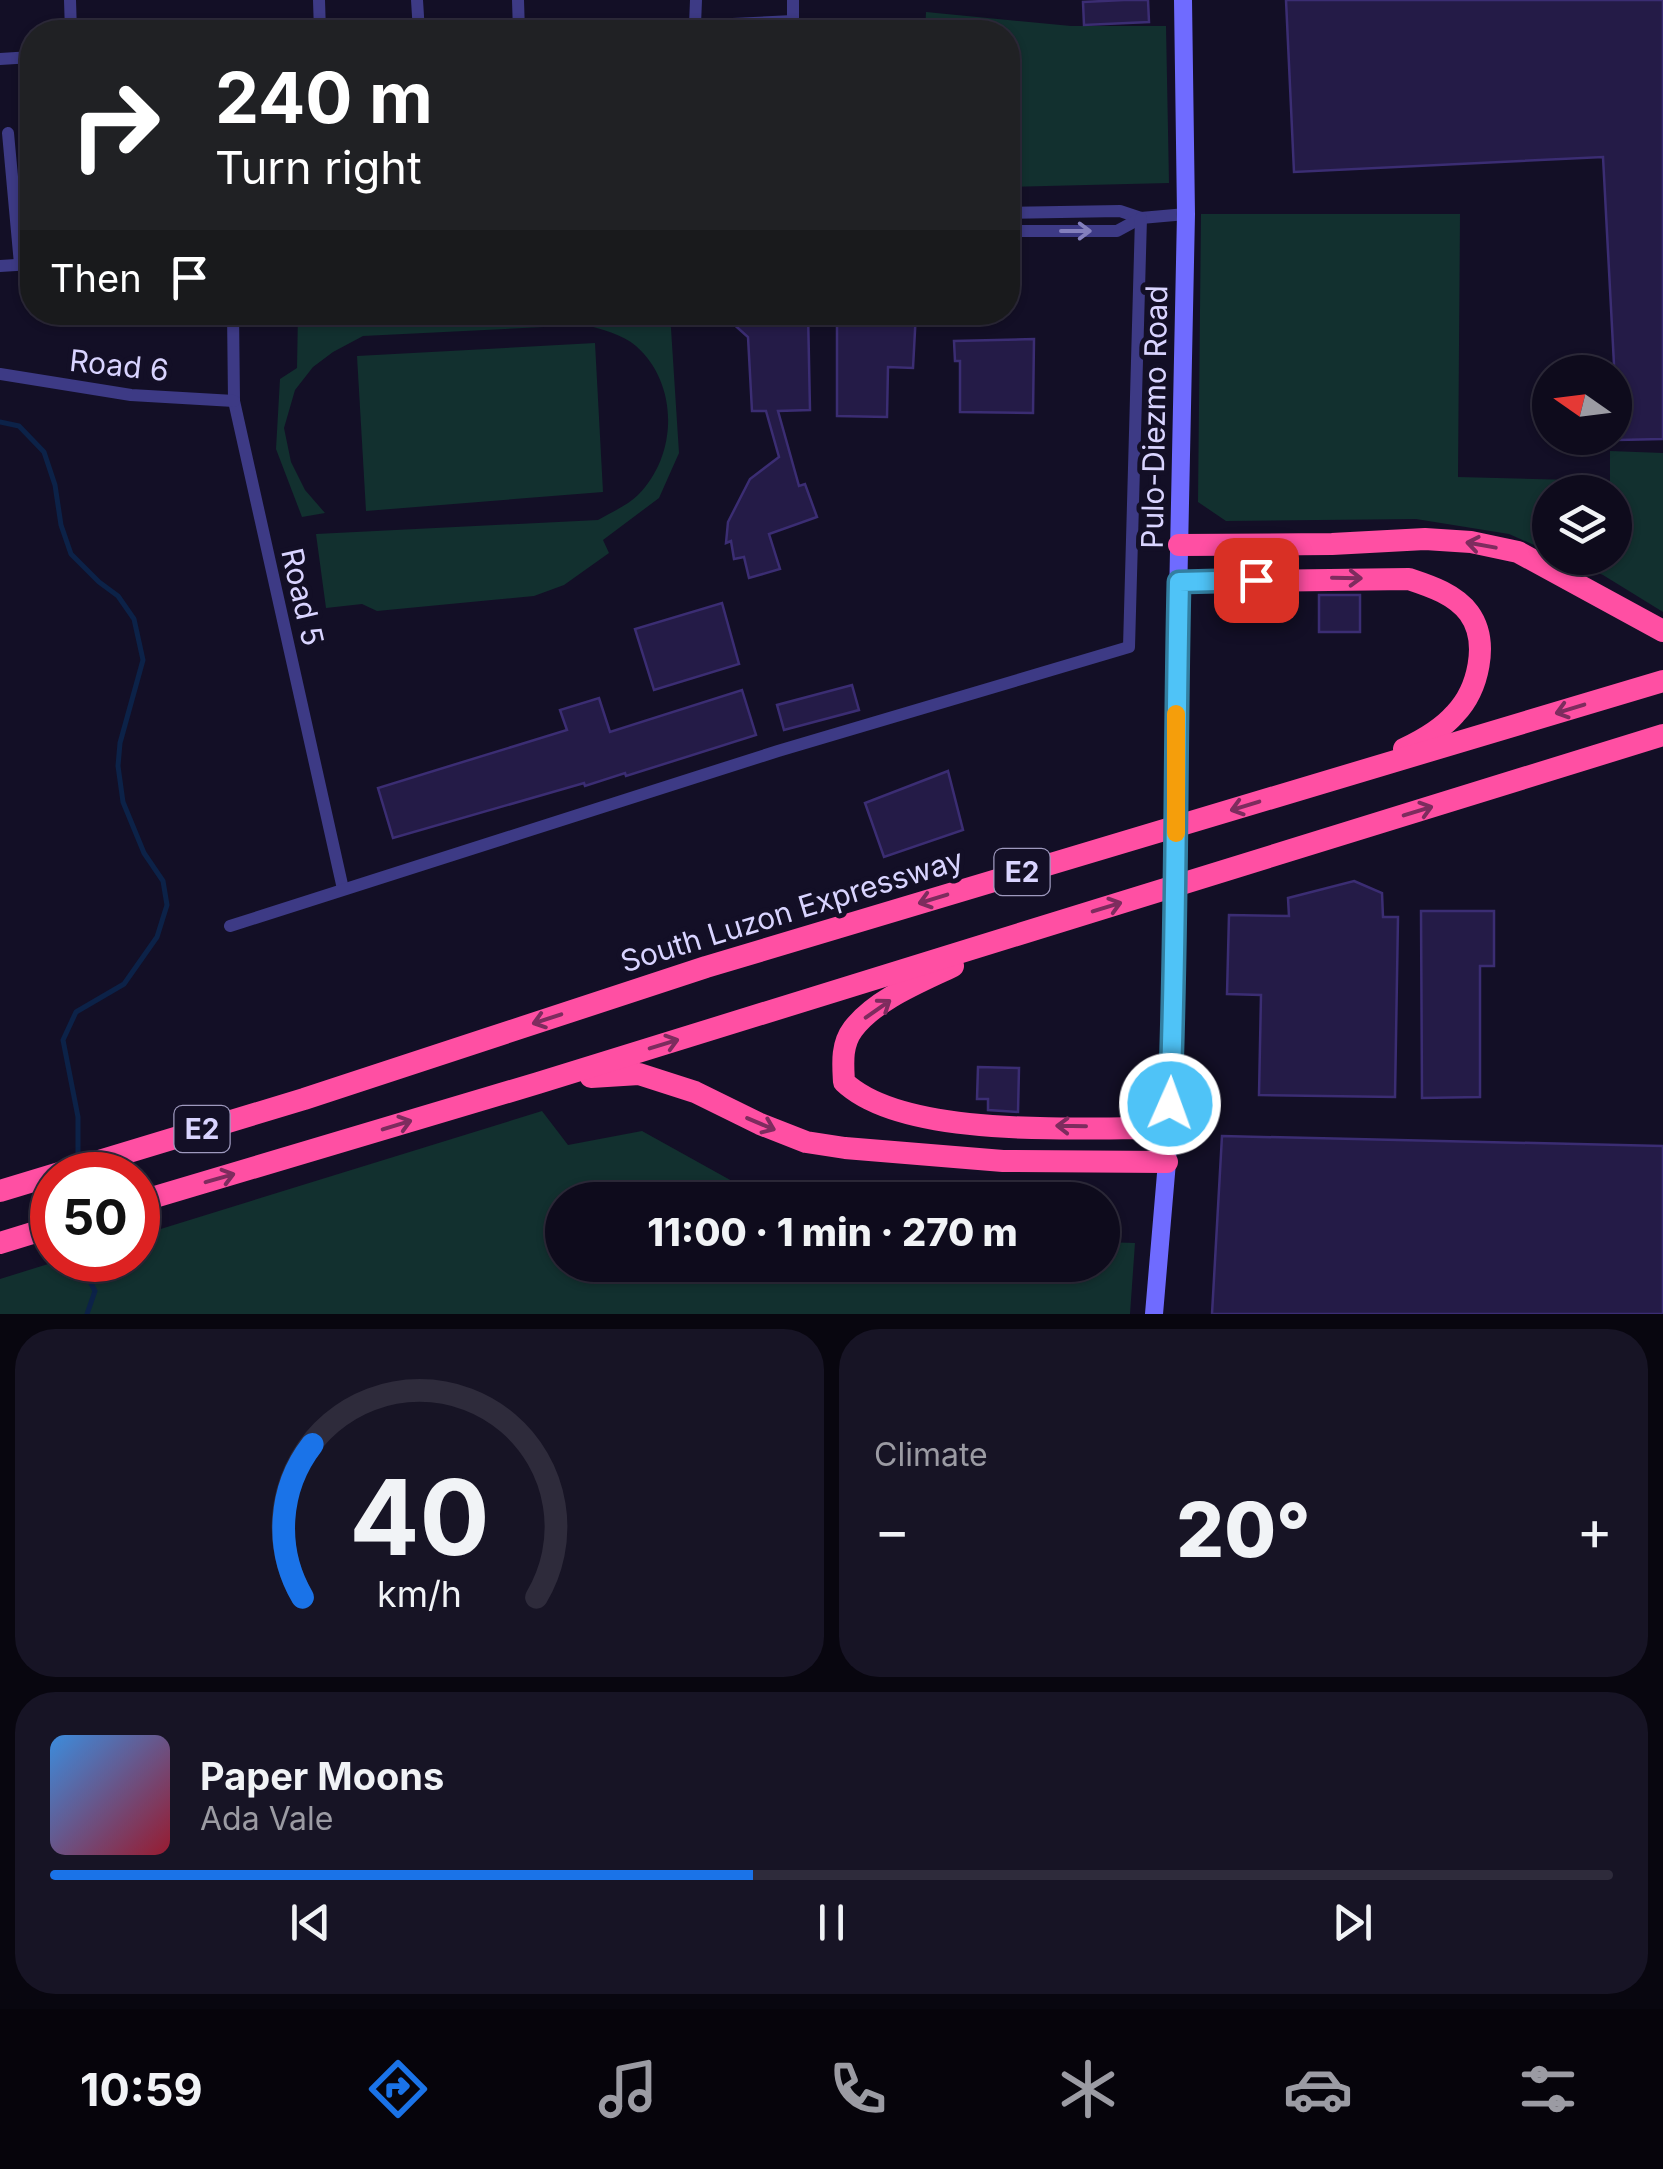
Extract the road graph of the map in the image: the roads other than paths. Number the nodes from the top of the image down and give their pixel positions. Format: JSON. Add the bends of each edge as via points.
{"nodes":[{"id":1,"x":1182,"y":0,"type":"edge"},
{"id":2,"x":8,"y":133,"type":"dead end"},
{"id":3,"x":1020,"y":213,"type":"edge"},
{"id":4,"x":1186,"y":214,"type":"junction"},
{"id":5,"x":1141,"y":218,"type":"junction"},
{"id":6,"x":20,"y":220,"type":"edge"},
{"id":7,"x":1020,"y":231,"type":"edge"},
{"id":8,"x":233,"y":325,"type":"edge"},
{"id":9,"x":0,"y":374,"type":"edge"},
{"id":10,"x":234,"y":400,"type":"junction"},
{"id":11,"x":1179,"y":545,"type":"junction"},
{"id":12,"x":1179,"y":582,"type":"junction"},
{"id":13,"x":1663,"y":631,"type":"edge"},
{"id":14,"x":1663,"y":681,"type":"edge"},
{"id":15,"x":1663,"y":735,"type":"edge"},
{"id":16,"x":1338,"y":778,"type":"junction"},
{"id":17,"x":344,"y":889,"type":"junction"},
{"id":18,"x":230,"y":926,"type":"dead end"},
{"id":19,"x":1014,"y":936,"type":"junction"},
{"id":20,"x":538,"y":1083,"type":"junction"},
{"id":21,"x":1168,"y":1128,"type":"junction"},
{"id":22,"x":1167,"y":1162,"type":"junction"},
{"id":23,"x":0,"y":1190,"type":"edge"},
{"id":24,"x":160,"y":1195,"type":"edge"},
{"id":25,"x":30,"y":1234,"type":"edge"},
{"id":26,"x":0,"y":1243,"type":"edge"},
{"id":27,"x":1154,"y":1314,"type":"edge"}],
"edges":[{"from":1,"to":4,"type":"main road","name":"Pulo-Diezmo Road"},
{"from":2,"to":6,"type":"street"},
{"from":3,"to":5,"type":"street","via":[[1120,210]]},
{"from":4,"to":5,"type":"street"},
{"from":4,"to":11,"type":"main road","name":"Pulo-Diezmo Road"},
{"from":7,"to":5,"type":"street","one_way":true,"via":[[1118,231]]},
{"from":5,"to":17,"type":"street","via":[[1128,647]]},
{"from":8,"to":10,"type":"street","name":"Road 5"},
{"from":9,"to":10,"type":"street","name":"Road 6","via":[[131,395]]},
{"from":10,"to":17,"type":"street","name":"Road 5"},
{"from":11,"to":12,"type":"main road","name":"Pulo-Diezmo Road"},
{"from":13,"to":11,"type":"highway","one_way":true,"via":[[1518,552],[1471,542]]},
{"from":12,"to":16,"type":"highway","one_way":true,"via":[[1409,579],[1440,589],[1468,612],[1480,662],[1455,715],[1418,742]]},
{"from":12,"to":21,"type":"main road","name":"Pulo-Diezmo Road"},
{"from":14,"to":16,"type":"highway","name":"South Luzon Expressway","number":"E2","one_way":true},
{"from":19,"to":15,"type":"highway","number":"E2","one_way":true},
{"from":16,"to":23,"type":"highway","name":"South Luzon Expressway","number":"E2","one_way":true,"via":[[706,966]]},
{"from":17,"to":18,"type":"street"},
{"from":20,"to":19,"type":"highway","number":"E2","one_way":true},
{"from":21,"to":19,"type":"highway","one_way":true,"via":[[936,1119],[874,1104],[844,1082],[842,1055],[851,1031],[873,1010]]},
{"from":20,"to":22,"type":"highway","one_way":true,"via":[[638,1074],[806,1142],[884,1153],[1004,1162]]},
{"from":24,"to":20,"type":"highway","number":"E2","one_way":true},
{"from":21,"to":22,"type":"main road","name":"Pulo-Diezmo Road"},
{"from":22,"to":27,"type":"main road","name":"Pulo-Diezmo Road"},
{"from":25,"to":26,"type":"highway"}]}
